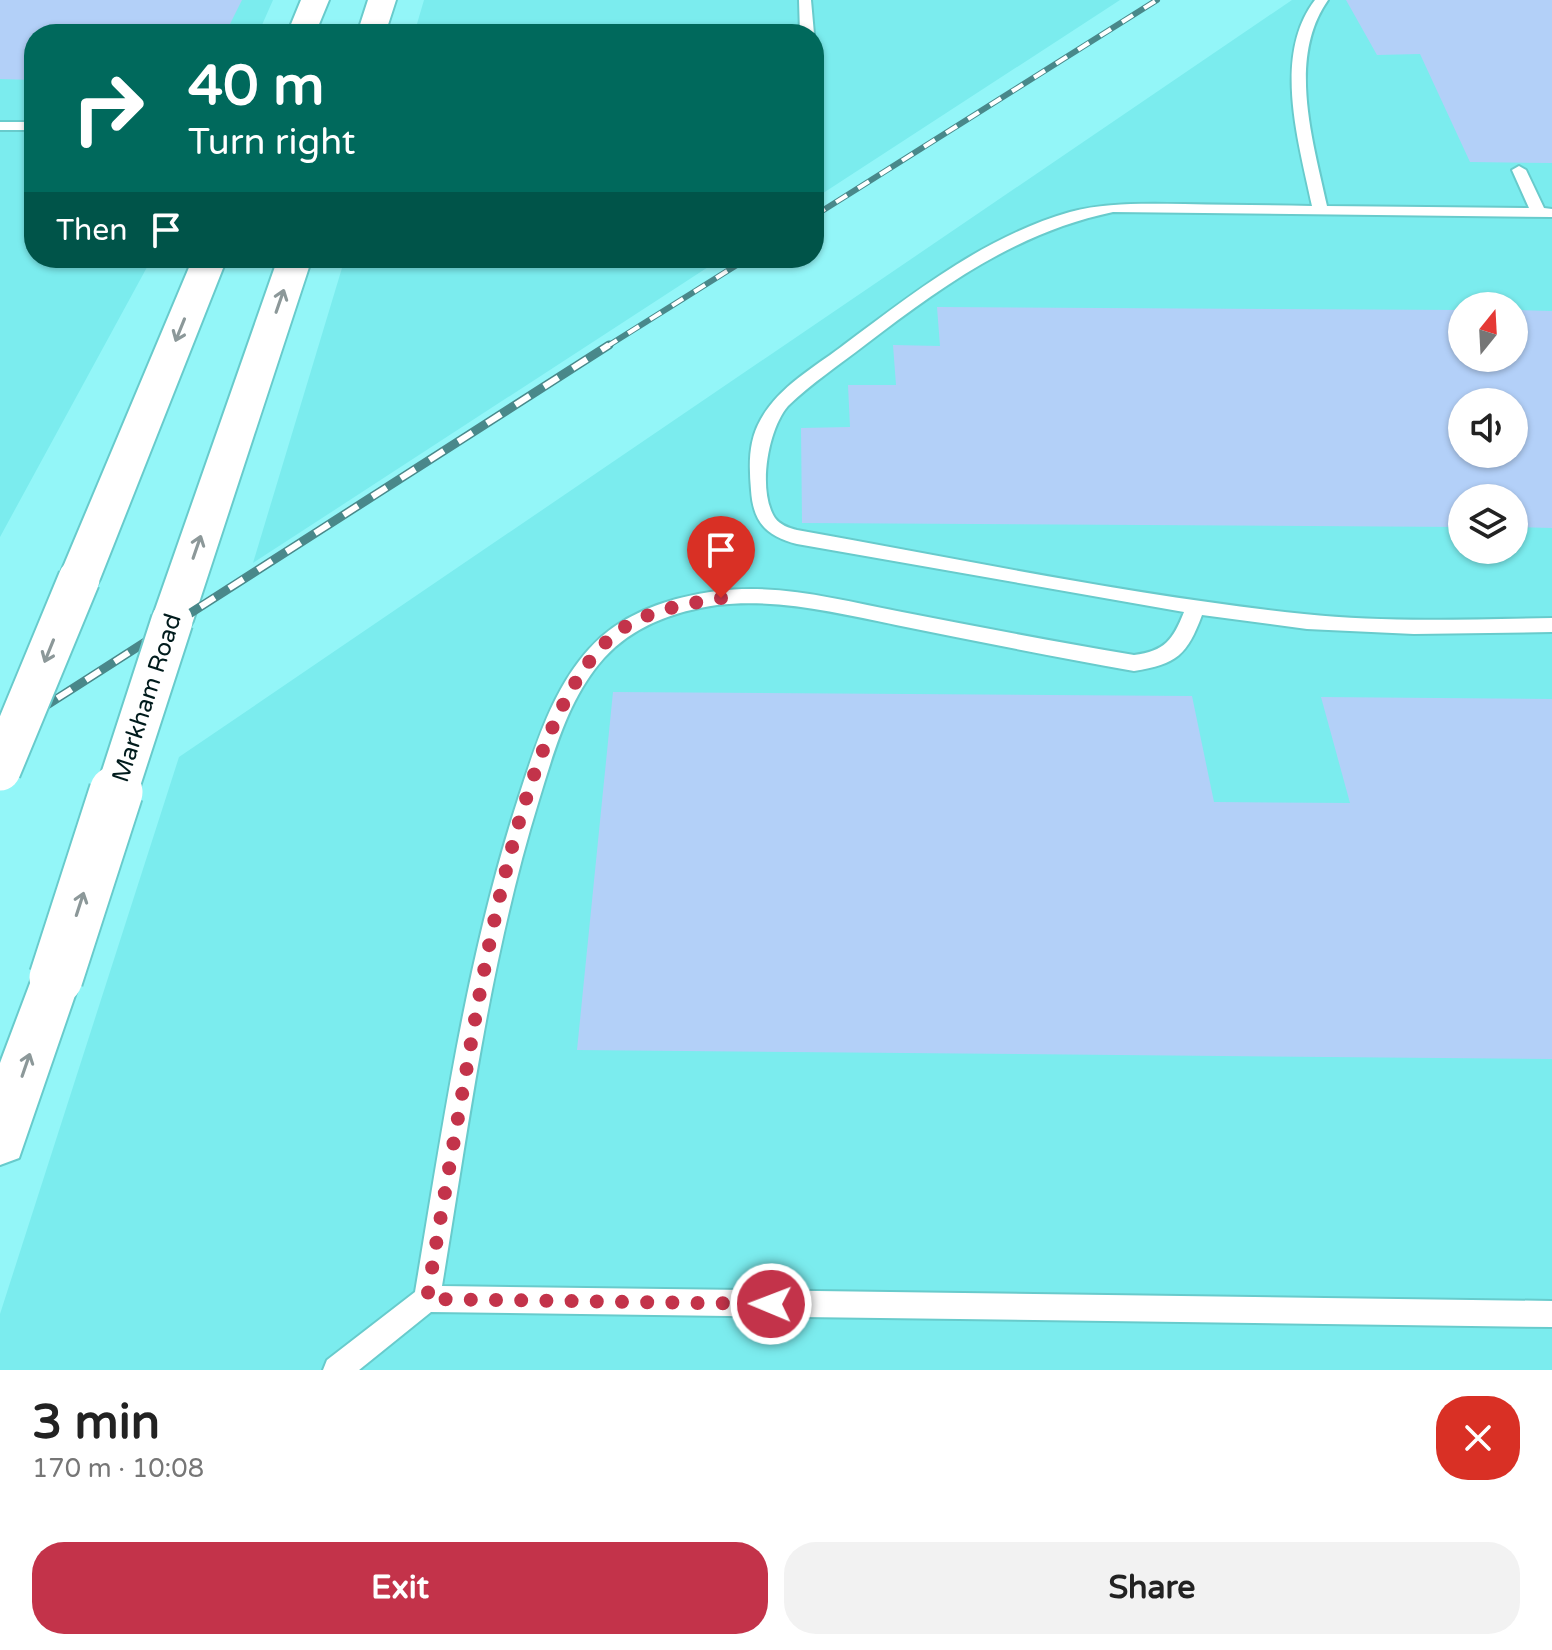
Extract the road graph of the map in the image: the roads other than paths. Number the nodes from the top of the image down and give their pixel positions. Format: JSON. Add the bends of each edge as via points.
{"nodes":[{"id":1,"x":315,"y":0,"type":"edge"},
{"id":2,"x":382,"y":0,"type":"edge"},
{"id":3,"x":805,"y":0,"type":"edge"},
{"id":4,"x":1322,"y":0,"type":"edge"},
{"id":5,"x":305,"y":24,"type":"edge"},
{"id":6,"x":374,"y":24,"type":"edge"},
{"id":7,"x":806,"y":24,"type":"edge"},
{"id":8,"x":0,"y":126,"type":"edge"},
{"id":9,"x":24,"y":126,"type":"edge"},
{"id":10,"x":1519,"y":170,"type":"dead end"},
{"id":11,"x":1320,"y":210,"type":"junction"},
{"id":12,"x":1546,"y":213,"type":"edge"},
{"id":13,"x":206,"y":268,"type":"edge"},
{"id":14,"x":292,"y":268,"type":"edge"},
{"id":15,"x":1195,"y":607,"type":"junction"},
{"id":16,"x":1552,"y":625,"type":"edge"},
{"id":17,"x":0,"y":770,"type":"edge"},
{"id":18,"x":0,"y":1139,"type":"edge"},
{"id":19,"x":427,"y":1299,"type":"junction"},
{"id":20,"x":1552,"y":1314,"type":"edge"},
{"id":21,"x":337,"y":1370,"type":"edge"}],
"edges":[{"from":1,"to":5,"type":"main road"},
{"from":2,"to":6,"type":"main road"},
{"from":3,"to":7,"type":"lane"},
{"from":4,"to":11,"type":"lane","via":[[1306,27],[1298,99]]},
{"from":8,"to":9,"type":"lane"},
{"from":10,"to":12,"type":"lane"},
{"from":11,"to":12,"type":"lane"},
{"from":11,"to":15,"type":"lane","via":[[1113,208],[1042,225],[942,279],[781,404],[762,436],[757,459],[762,514],[780,533]]},
{"from":13,"to":17,"type":"main road","one_way":true,"bridge":true},
{"from":18,"to":14,"type":"main road","name":"Markham Road","one_way":true,"bridge":true},
{"from":15,"to":16,"type":"lane","via":[[1307,622]]},
{"from":15,"to":19,"type":"lane","via":[[1174,652],[1160,660],[1134,663],[781,600],[721,598],[666,608],[623,628],[575,683],[550,735],[517,831],[490,933]]},
{"from":19,"to":20,"type":"lane"},
{"from":19,"to":21,"type":"lane"}]}
